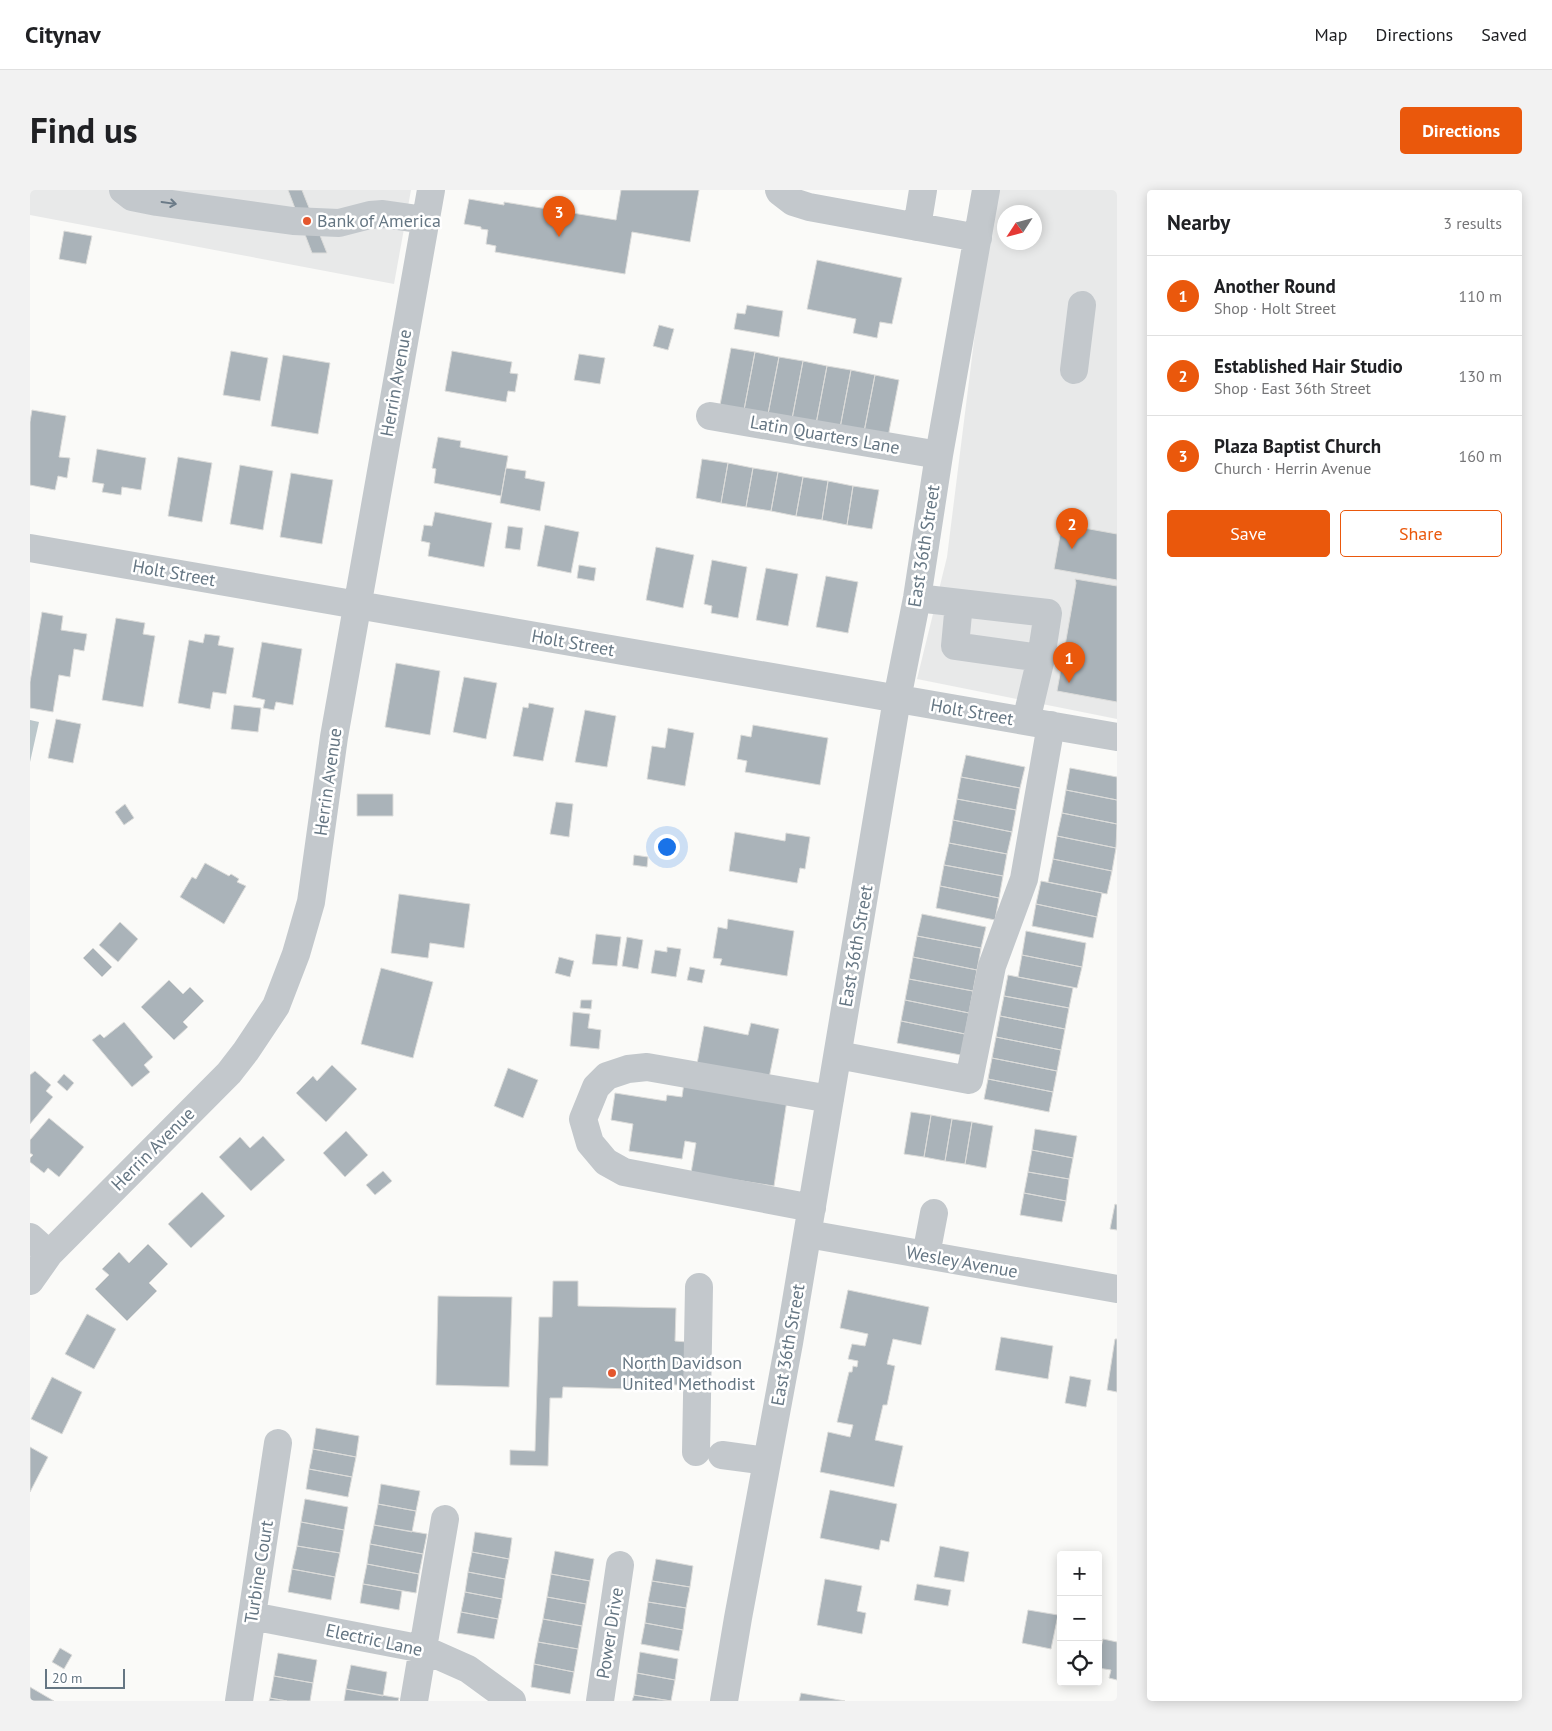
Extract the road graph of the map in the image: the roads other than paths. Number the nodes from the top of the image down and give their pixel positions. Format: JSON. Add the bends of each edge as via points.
{"nodes":[{"id":1,"x":123,"y":190,"type":"edge"},
{"id":2,"x":431,"y":190,"type":"edge"},
{"id":3,"x":778,"y":190,"type":"edge"},
{"id":4,"x":923,"y":190,"type":"edge"},
{"id":5,"x":986,"y":190,"type":"edge"},
{"id":6,"x":425,"y":220,"type":"junction"},
{"id":7,"x":917,"y":227,"type":"junction"},
{"id":8,"x":978,"y":238,"type":"junction"},
{"id":9,"x":1082,"y":305,"type":"dead end"},
{"id":10,"x":1074,"y":370,"type":"dead end"},
{"id":11,"x":710,"y":416,"type":"dead end"},
{"id":12,"x":939,"y":455,"type":"junction"},
{"id":13,"x":30,"y":548,"type":"edge"},
{"id":14,"x":917,"y":598,"type":"junction"},
{"id":15,"x":959,"y":603,"type":"junction"},
{"id":16,"x":356,"y":605,"type":"junction"},
{"id":17,"x":1041,"y":658,"type":"junction"},
{"id":18,"x":897,"y":699,"type":"junction"},
{"id":19,"x":1038,"y":723,"type":"junction"},
{"id":20,"x":1117,"y":736,"type":"edge"},
{"id":21,"x":838,"y":1056,"type":"junction"},
{"id":22,"x":830,"y":1099,"type":"junction"},
{"id":23,"x":934,"y":1213,"type":"dead end"},
{"id":24,"x":810,"y":1221,"type":"junction"},
{"id":25,"x":40,"y":1246,"type":"edge"},
{"id":26,"x":926,"y":1256,"type":"junction"},
{"id":27,"x":30,"y":1280,"type":"edge"},
{"id":28,"x":699,"y":1287,"type":"dead end"},
{"id":29,"x":1117,"y":1289,"type":"edge"},
{"id":30,"x":278,"y":1443,"type":"dead end"},
{"id":31,"x":767,"y":1461,"type":"junction"},
{"id":32,"x":445,"y":1519,"type":"dead end"},
{"id":33,"x":620,"y":1565,"type":"dead end"},
{"id":34,"x":252,"y":1616,"type":"junction"},
{"id":35,"x":423,"y":1649,"type":"junction"},
{"id":36,"x":239,"y":1701,"type":"edge"},
{"id":37,"x":414,"y":1701,"type":"edge"},
{"id":38,"x":512,"y":1701,"type":"edge"},
{"id":39,"x":600,"y":1701,"type":"edge"},
{"id":40,"x":724,"y":1701,"type":"edge"}],
"edges":[{"from":1,"to":6,"type":"street","one_way":true,"via":[[132,197],[157,202],[293,221],[339,223],[370,214]]},
{"from":2,"to":6,"type":"street","name":"Herrin Avenue"},
{"from":3,"to":7,"type":"street","via":[[793,202],[809,207]]},
{"from":4,"to":7,"type":"street"},
{"from":5,"to":8,"type":"street","name":"East 36th Street"},
{"from":6,"to":16,"type":"street","name":"Herrin Avenue"},
{"from":7,"to":8,"type":"street"},
{"from":8,"to":12,"type":"street","name":"East 36th Street"},
{"from":9,"to":10,"type":"street"},
{"from":11,"to":12,"type":"street","name":"Latin Quarters Lane"},
{"from":12,"to":14,"type":"street","name":"East 36th Street"},
{"from":13,"to":16,"type":"street","name":"Holt Street"},
{"from":14,"to":15,"type":"street"},
{"from":14,"to":18,"type":"street","name":"East 36th Street"},
{"from":15,"to":17,"type":"street","via":[[955,646]]},
{"from":15,"to":17,"type":"street","via":[[1048,613]]},
{"from":16,"to":18,"type":"street","name":"Holt Street"},
{"from":16,"to":25,"type":"street","name":"Herrin Avenue","via":[[311,902],[276,1006],[229,1073]]},
{"from":17,"to":19,"type":"street"},
{"from":18,"to":19,"type":"street","name":"Holt Street"},
{"from":18,"to":21,"type":"street","name":"East 36th Street"},
{"from":19,"to":20,"type":"street","name":"Holt Street"},
{"from":19,"to":21,"type":"street","via":[[1024,879],[992,966],[969,1080]]},
{"from":21,"to":22,"type":"street","name":"East 36th Street"},
{"from":22,"to":24,"type":"street","name":"East 36th Street"},
{"from":22,"to":24,"type":"street","name":"Wesley Avenue","via":[[647,1067],[607,1076],[596,1087],[583,1119],[590,1142],[606,1162],[624,1172]]},
{"from":23,"to":26,"type":"street"},
{"from":24,"to":26,"type":"street","name":"Wesley Avenue"},
{"from":24,"to":31,"type":"street","name":"East 36th Street"},
{"from":25,"to":27,"type":"street","name":"Herrin Avenue"},
{"from":26,"to":29,"type":"street","name":"Wesley Avenue"},
{"from":28,"to":31,"type":"street","via":[[709,1454]]},
{"from":30,"to":34,"type":"street","name":"Turbine Court"},
{"from":31,"to":40,"type":"street","name":"East 36th Street"},
{"from":32,"to":35,"type":"street"},
{"from":33,"to":39,"type":"street","name":"Power Drive"},
{"from":34,"to":35,"type":"street","name":"Electric Lane"},
{"from":34,"to":36,"type":"street","name":"Turbine Court"},
{"from":35,"to":37,"type":"street"},
{"from":35,"to":38,"type":"street","name":"Electric Lane","via":[[468,1669]]}]}
